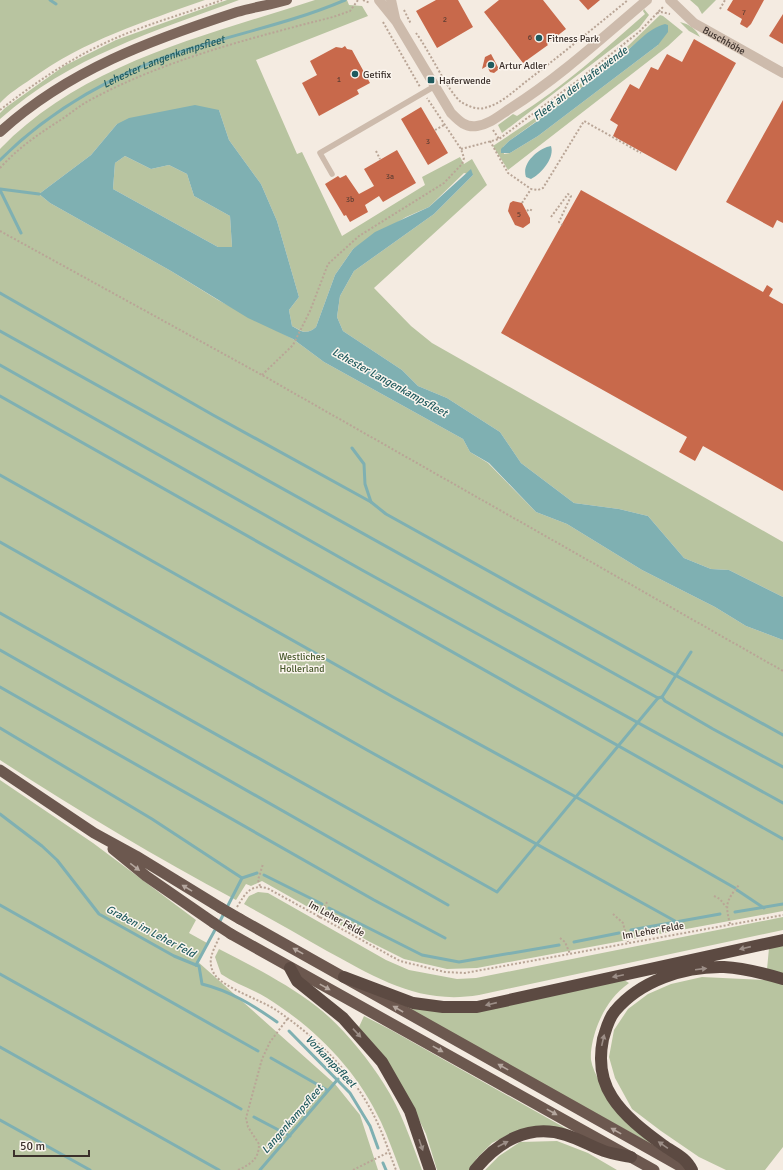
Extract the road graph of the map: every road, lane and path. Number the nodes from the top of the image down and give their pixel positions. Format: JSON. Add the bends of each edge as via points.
{"nodes":[{"id":1,"x":222,"y":0,"type":"edge"},
{"id":2,"x":259,"y":0,"type":"edge"},
{"id":3,"x":287,"y":0,"type":"edge"},
{"id":4,"x":358,"y":0,"type":"edge"},
{"id":5,"x":363,"y":0,"type":"edge"},
{"id":6,"x":391,"y":0,"type":"edge"},
{"id":7,"x":628,"y":0,"type":"edge"},
{"id":8,"x":647,"y":0,"type":"edge"},
{"id":9,"x":670,"y":0,"type":"edge"},
{"id":10,"x":725,"y":0,"type":"edge"},
{"id":11,"x":376,"y":4,"type":"edge"},
{"id":12,"x":402,"y":4,"type":"dead end"},
{"id":13,"x":720,"y":9,"type":"dead end"},
{"id":14,"x":239,"y":12,"type":"junction"},
{"id":15,"x":672,"y":15,"type":"dead end"},
{"id":16,"x":381,"y":18,"type":"dead end"},
{"id":17,"x":396,"y":22,"type":"junction"},
{"id":18,"x":783,"y":73,"type":"edge"},
{"id":19,"x":435,"y":86,"type":"junction"},
{"id":20,"x":424,"y":92,"type":"junction"},
{"id":21,"x":0,"y":110,"type":"edge"},
{"id":22,"x":444,"y":125,"type":"junction"},
{"id":23,"x":435,"y":130,"type":"dead end"},
{"id":24,"x":0,"y":132,"type":"edge"},
{"id":25,"x":490,"y":141,"type":"junction"},
{"id":26,"x":461,"y":149,"type":"junction"},
{"id":27,"x":376,"y":151,"type":"dead end"},
{"id":28,"x":641,"y":153,"type":"dead end"},
{"id":29,"x":380,"y":159,"type":"dead end"},
{"id":30,"x":0,"y":168,"type":"edge"},
{"id":31,"x":332,"y":174,"type":"dead end"},
{"id":32,"x":531,"y":189,"type":"junction"},
{"id":33,"x":522,"y":203,"type":"dead end"},
{"id":34,"x":527,"y":211,"type":"dead end"},
{"id":35,"x":533,"y":211,"type":"dead end"},
{"id":36,"x":552,"y":217,"type":"dead end"},
{"id":37,"x":562,"y":224,"type":"dead end"},
{"id":38,"x":0,"y":231,"type":"edge"},
{"id":39,"x":262,"y":375,"type":"junction"},
{"id":40,"x":783,"y":671,"type":"edge"},
{"id":41,"x":0,"y":770,"type":"edge"},
{"id":42,"x":94,"y":834,"type":"junction"},
{"id":43,"x":263,"y":864,"type":"dead end"},
{"id":44,"x":739,"y":885,"type":"dead end"},
{"id":45,"x":260,"y":886,"type":"junction"},
{"id":46,"x":714,"y":896,"type":"dead end"},
{"id":47,"x":327,"y":902,"type":"dead end"},
{"id":48,"x":726,"y":906,"type":"junction"},
{"id":49,"x":238,"y":914,"type":"junction"},
{"id":50,"x":613,"y":914,"type":"dead end"},
{"id":51,"x":783,"y":915,"type":"edge"},
{"id":52,"x":319,"y":918,"type":"junction"},
{"id":53,"x":730,"y":924,"type":"junction"},
{"id":54,"x":226,"y":935,"type":"junction"},
{"id":55,"x":560,"y":938,"type":"dead end"},
{"id":56,"x":783,"y":940,"type":"edge"},
{"id":57,"x":628,"y":942,"type":"junction"},
{"id":58,"x":570,"y":954,"type":"junction"},
{"id":59,"x":290,"y":968,"type":"junction"},
{"id":60,"x":344,"y":977,"type":"junction"},
{"id":61,"x":783,"y":979,"type":"edge"},
{"id":62,"x":288,"y":1018,"type":"junction"},
{"id":63,"x":389,"y":1152,"type":"junction"},
{"id":64,"x":631,"y":1157,"type":"junction"},
{"id":65,"x":238,"y":1170,"type":"edge"},
{"id":66,"x":353,"y":1170,"type":"edge"},
{"id":67,"x":396,"y":1170,"type":"edge"},
{"id":68,"x":430,"y":1170,"type":"edge"},
{"id":69,"x":474,"y":1170,"type":"edge"},
{"id":70,"x":654,"y":1170,"type":"edge"},
{"id":71,"x":687,"y":1170,"type":"edge"},
{"id":72,"x":692,"y":1170,"type":"edge"}],
"edges":[{"from":1,"to":21,"type":"path","via":[[116,38],[30,86]]},
{"from":2,"to":14,"type":"main road"},
{"from":3,"to":14,"type":"main road"},
{"from":4,"to":30,"type":"path","via":[[350,11],[333,18],[217,49],[140,76],[85,103],[24,144]]},
{"from":5,"to":11,"type":"path"},
{"from":6,"to":17,"type":"street"},
{"from":7,"to":12,"type":"path","via":[[515,90],[493,105],[482,108],[468,106],[454,94],[413,30]]},
{"from":8,"to":19,"type":"street","via":[[555,76],[489,123],[475,126],[461,124],[451,113]]},
{"from":9,"to":18,"type":"street","name":"Buschhöhe","via":[[694,23]]},
{"from":10,"to":13,"type":"path"},
{"from":11,"to":17,"type":"street"},
{"from":14,"to":24,"type":"main road","via":[[95,66],[51,91]]},
{"from":15,"to":25,"type":"path","via":[[666,12],[656,13],[639,32],[584,76],[498,139]]},
{"from":16,"to":20,"type":"path"},
{"from":17,"to":19,"type":"street"},
{"from":19,"to":20,"type":"lane"},
{"from":20,"to":22,"type":"path"},
{"from":20,"to":31,"type":"lane","via":[[320,153]]},
{"from":22,"to":23,"type":"path"},
{"from":22,"to":26,"type":"path"},
{"from":25,"to":26,"type":"path"},
{"from":25,"to":32,"type":"path","via":[[508,173]]},
{"from":26,"to":39,"type":"path","via":[[464,158],[462,164],[444,183],[359,236],[328,264],[293,345]]},
{"from":27,"to":29,"type":"path"},
{"from":28,"to":32,"type":"path","via":[[584,121],[543,188]]},
{"from":32,"to":33,"type":"path"},
{"from":34,"to":35,"type":"path"},
{"from":36,"to":37,"type":"path","via":[[568,194],[571,196],[559,222]]},
{"from":38,"to":39,"type":"path"},
{"from":39,"to":40,"type":"path"},
{"from":41,"to":42,"type":"highway"},
{"from":49,"to":42,"type":"highway","one_way":true,"bridge":true,"via":[[221,908],[136,856]]},
{"from":42,"to":54,"type":"highway","one_way":true,"bridge":true,"via":[[141,872],[214,923]]},
{"from":43,"to":45,"type":"path","via":[[258,880]]},
{"from":44,"to":48,"type":"path","via":[[728,898]]},
{"from":45,"to":49,"type":"path","via":[[248,890]]},
{"from":45,"to":52,"type":"path","name":"Im Leher Felde"},
{"from":46,"to":48,"type":"path"},
{"from":47,"to":52,"type":"path"},
{"from":48,"to":53,"type":"path"},
{"from":60,"to":49,"type":"highway","one_way":true},
{"from":50,"to":57,"type":"path","via":[[623,922]]},
{"from":51,"to":53,"type":"path","name":"Im Leher Felde"},
{"from":52,"to":58,"type":"path","name":"Im Leher Felde","via":[[400,961],[445,972],[465,973]]},
{"from":53,"to":57,"type":"path","name":"Im Leher Felde"},
{"from":54,"to":59,"type":"highway"},
{"from":54,"to":62,"type":"path","via":[[212,953],[210,964],[215,976]]},
{"from":55,"to":58,"type":"path","via":[[565,942]]},
{"from":56,"to":60,"type":"highway","one_way":true,"via":[[477,1007],[443,1007],[413,1003]]},
{"from":57,"to":58,"type":"path","name":"Im Leher Felde"},
{"from":59,"to":64,"type":"highway","one_way":true},
{"from":59,"to":68,"type":"highway","one_way":true,"via":[[297,981],[343,1018],[382,1062],[410,1111]]},
{"from":71,"to":60,"type":"highway","one_way":true},
{"from":72,"to":61,"type":"highway","one_way":true,"via":[[687,1160],[640,1127],[612,1097],[601,1066],[600,1051],[607,1026],[614,1012],[626,1000],[642,987],[665,976],[723,967],[751,970]]},
{"from":62,"to":63,"type":"path","via":[[314,1038],[348,1074],[378,1124]]},
{"from":62,"to":65,"type":"path","via":[[264,1054],[246,1118],[248,1127],[259,1144],[258,1157]]},
{"from":63,"to":66,"type":"path"},
{"from":63,"to":67,"type":"path"},
{"from":69,"to":64,"type":"highway","one_way":true,"via":[[497,1146],[520,1135],[534,1132],[565,1135],[604,1151]]},
{"from":64,"to":70,"type":"highway"}]}
